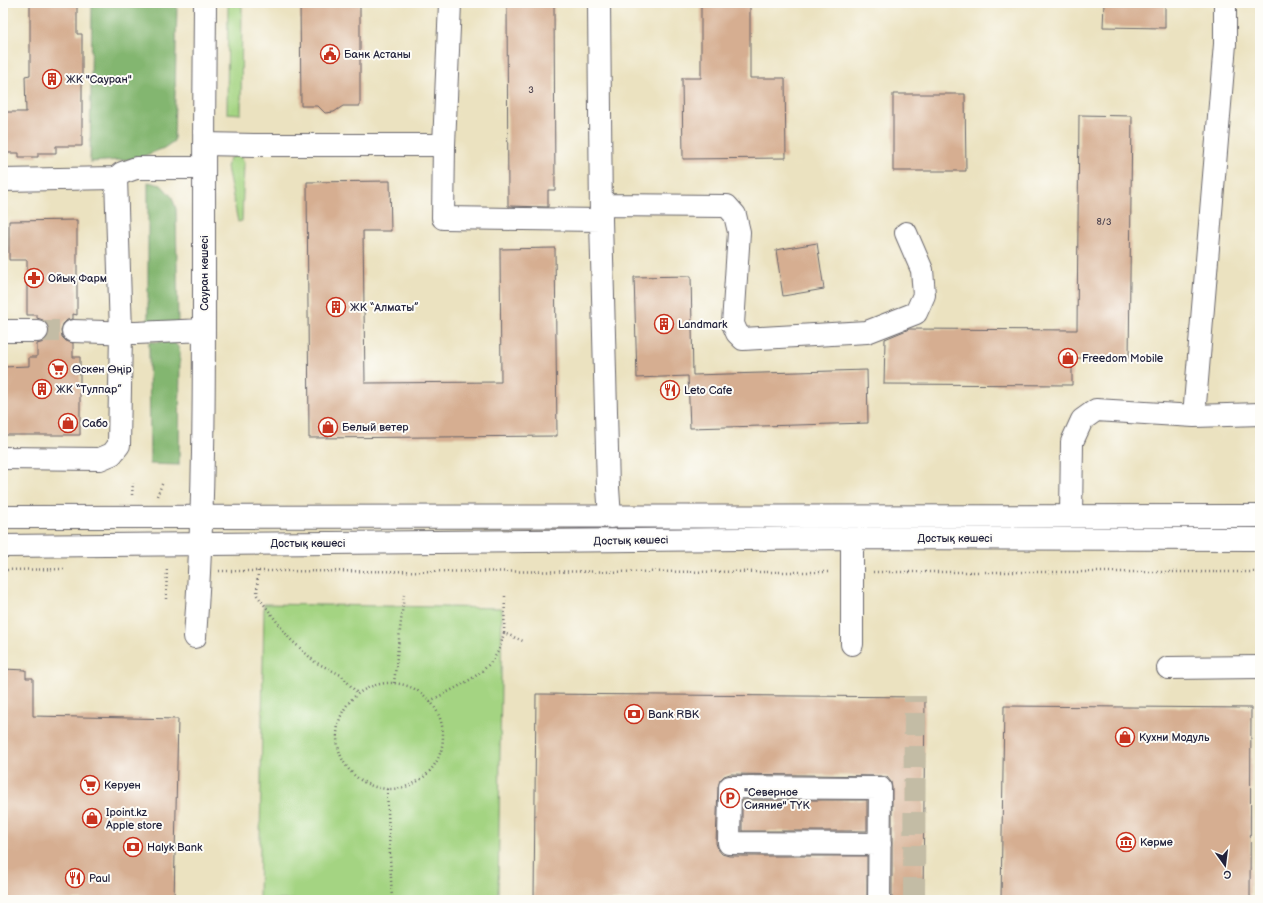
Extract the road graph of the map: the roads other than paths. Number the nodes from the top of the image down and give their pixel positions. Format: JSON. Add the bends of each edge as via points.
{"nodes":[{"id":1,"x":205,"y":3,"type":"edge"},
{"id":2,"x":450,"y":3,"type":"edge"},
{"id":3,"x":599,"y":3,"type":"edge"},
{"id":4,"x":1225,"y":3,"type":"edge"},
{"id":5,"x":204,"y":144,"type":"junction"},
{"id":6,"x":444,"y":145,"type":"junction"},
{"id":7,"x":204,"y":168,"type":"junction"},
{"id":8,"x":116,"y":178,"type":"junction"},
{"id":9,"x":3,"y":180,"type":"edge"},
{"id":10,"x":601,"y":212,"type":"junction"},
{"id":11,"x":906,"y":233,"type":"dead end"},
{"id":12,"x":204,"y":330,"type":"junction"},
{"id":13,"x":3,"y":331,"type":"edge"},
{"id":14,"x":37,"y":331,"type":"tunnel mouth"},
{"id":15,"x":73,"y":331,"type":"tunnel mouth"},
{"id":16,"x":121,"y":332,"type":"junction"},
{"id":17,"x":1260,"y":414,"type":"edge"},
{"id":18,"x":1194,"y":416,"type":"junction"},
{"id":19,"x":3,"y":458,"type":"edge"},
{"id":20,"x":1071,"y":516,"type":"junction"},
{"id":21,"x":1260,"y":516,"type":"edge"},
{"id":22,"x":3,"y":517,"type":"edge"},
{"id":23,"x":201,"y":517,"type":"junction"},
{"id":24,"x":610,"y":517,"type":"junction"},
{"id":25,"x":852,"y":538,"type":"junction"},
{"id":26,"x":1260,"y":539,"type":"edge"},
{"id":27,"x":200,"y":544,"type":"junction"},
{"id":28,"x":3,"y":546,"type":"edge"},
{"id":29,"x":195,"y":638,"type":"dead end"},
{"id":30,"x":852,"y":644,"type":"dead end"},
{"id":31,"x":1260,"y":667,"type":"edge"},
{"id":32,"x":1168,"y":668,"type":"dead end"},
{"id":33,"x":880,"y":844,"type":"junction"},
{"id":34,"x":879,"y":900,"type":"edge"}],
"edges":[{"from":1,"to":5,"type":"street","name":"Сауран көшесі"},
{"from":2,"to":6,"type":"street"},
{"from":3,"to":10,"type":"street"},
{"from":4,"to":18,"type":"street","via":[[1225,44]]},
{"from":5,"to":6,"type":"street"},
{"from":5,"to":7,"type":"street","name":"Сауран көшесі"},
{"from":6,"to":10,"type":"street","via":[[443,218]]},
{"from":7,"to":8,"type":"street","via":[[136,168]]},
{"from":7,"to":12,"type":"street","name":"Сауран көшесі"},
{"from":8,"to":9,"type":"street"},
{"from":8,"to":16,"type":"street"},
{"from":10,"to":11,"type":"street","via":[[726,206],[735,214],[739,232],[733,324],[743,339],[866,332],[916,313],[924,295],[922,270]]},
{"from":10,"to":24,"type":"street"},
{"from":12,"to":16,"type":"street"},
{"from":12,"to":23,"type":"street","name":"Сауран көшесі"},
{"from":13,"to":14,"type":"street"},
{"from":15,"to":16,"type":"street"},
{"from":16,"to":19,"type":"street","via":[[119,445],[112,454],[100,459]]},
{"from":17,"to":18,"type":"street"},
{"from":18,"to":20,"type":"street","via":[[1096,410],[1082,420],[1072,442]]},
{"from":20,"to":21,"type":"street","name":"Достық көшесі"},
{"from":20,"to":24,"type":"street","name":"Достық көшесі"},
{"from":22,"to":23,"type":"street","name":"Достық көшесі"},
{"from":23,"to":24,"type":"street","name":"Достық көшесі"},
{"from":23,"to":27,"type":"street","name":"Сауран көшесі"},
{"from":25,"to":26,"type":"street","name":"Достық көшесі"},
{"from":25,"to":27,"type":"street","name":"Достық көшесі"},
{"from":25,"to":30,"type":"street"},
{"from":27,"to":28,"type":"street","name":"Достық көшесі"},
{"from":27,"to":29,"type":"street","name":"Сауран көшесі"},
{"from":31,"to":32,"type":"street"},
{"from":33,"to":33,"type":"street","via":[[880,788],[730,787],[729,843]]},
{"from":33,"to":34,"type":"street"}]}
